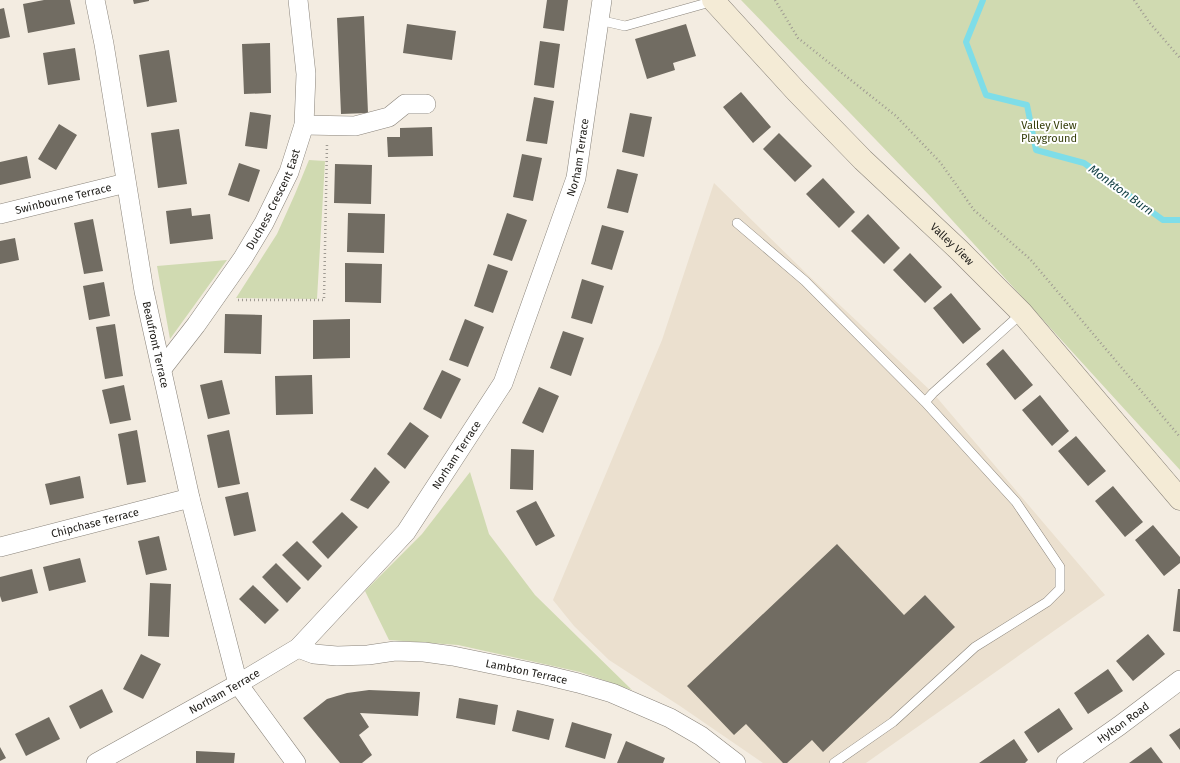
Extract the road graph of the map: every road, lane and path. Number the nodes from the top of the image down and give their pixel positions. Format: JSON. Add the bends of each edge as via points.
{"nodes":[{"id":1,"x":95,"y":0,"type":"edge"},
{"id":2,"x":298,"y":0,"type":"edge"},
{"id":3,"x":602,"y":0,"type":"edge"},
{"id":4,"x":775,"y":0,"type":"edge"},
{"id":5,"x":1134,"y":0,"type":"edge"},
{"id":6,"x":713,"y":1,"type":"edge"},
{"id":7,"x":599,"y":20,"type":"junction"},
{"id":8,"x":1180,"y":58,"type":"edge"},
{"id":9,"x":426,"y":104,"type":"dead end"},
{"id":10,"x":304,"y":124,"type":"junction"},
{"id":11,"x":328,"y":125,"type":"junction"},
{"id":12,"x":126,"y":183,"type":"junction"},
{"id":13,"x":0,"y":214,"type":"edge"},
{"id":14,"x":737,"y":223,"type":"dead end"},
{"id":15,"x":214,"y":300,"type":"junction"},
{"id":16,"x":1022,"y":313,"type":"junction"},
{"id":17,"x":161,"y":370,"type":"junction"},
{"id":18,"x":925,"y":402,"type":"junction"},
{"id":19,"x":1180,"y":437,"type":"edge"},
{"id":20,"x":190,"y":498,"type":"junction"},
{"id":21,"x":1180,"y":499,"type":"edge"},
{"id":22,"x":0,"y":547,"type":"edge"},
{"id":23,"x":298,"y":648,"type":"junction"},
{"id":24,"x":1180,"y":680,"type":"edge"},
{"id":25,"x":238,"y":684,"type":"junction"},
{"id":26,"x":96,"y":763,"type":"edge"},
{"id":27,"x":296,"y":763,"type":"edge"},
{"id":28,"x":736,"y":763,"type":"edge"},
{"id":29,"x":834,"y":763,"type":"edge"},
{"id":30,"x":1066,"y":763,"type":"edge"}],
"edges":[{"from":1,"to":12,"type":"street","name":"Beaufront Terrace"},
{"from":2,"to":10,"type":"street","name":"Duchess Crescent East","via":[[306,74]]},
{"from":3,"to":7,"type":"street","name":"Norham Terrace"},
{"from":4,"to":19,"type":"path","via":[[798,38],[896,116],[940,162],[974,210],[1030,259]]},
{"from":5,"to":8,"type":"path"},
{"from":6,"to":7,"type":"lane","via":[[625,26]]},
{"from":6,"to":16,"type":"street","name":"Valley View","via":[[863,160]]},
{"from":7,"to":23,"type":"street","name":"Norham Terrace","via":[[576,178],[504,383],[406,532]]},
{"from":9,"to":11,"type":"street","via":[[405,104],[389,117],[355,126]]},
{"from":10,"to":11,"type":"street"},
{"from":10,"to":15,"type":"street","name":"Duchess Crescent East","via":[[289,172],[264,223]]},
{"from":11,"to":15,"type":"path","via":[[324,300]]},
{"from":12,"to":13,"type":"street","name":"Swinbourne Terrace"},
{"from":12,"to":17,"type":"street","name":"Beaufront Terrace","via":[[144,291]]},
{"from":14,"to":18,"type":"lane","via":[[805,281]]},
{"from":15,"to":17,"type":"street","name":"Duchess Crescent East"},
{"from":16,"to":18,"type":"lane"},
{"from":16,"to":21,"type":"street","name":"Valley View"},
{"from":17,"to":20,"type":"street","name":"Beaufront Terrace"},
{"from":18,"to":29,"type":"lane","via":[[1016,502],[1060,567],[1060,589],[1047,602],[975,647],[893,722]]},
{"from":20,"to":22,"type":"street","name":"Chipchase Terrace"},
{"from":20,"to":25,"type":"street","name":"Beaufront Terrace"},
{"from":23,"to":25,"type":"street","name":"Norham Terrace"},
{"from":23,"to":28,"type":"street","name":"Lambton Terrace","via":[[314,654],[337,656],[395,651],[431,653],[578,683],[612,693],[670,718],[701,736]]},
{"from":24,"to":30,"type":"street","name":"Hylton Road"},
{"from":25,"to":26,"type":"street","name":"Norham Terrace"},
{"from":25,"to":27,"type":"street"}]}
